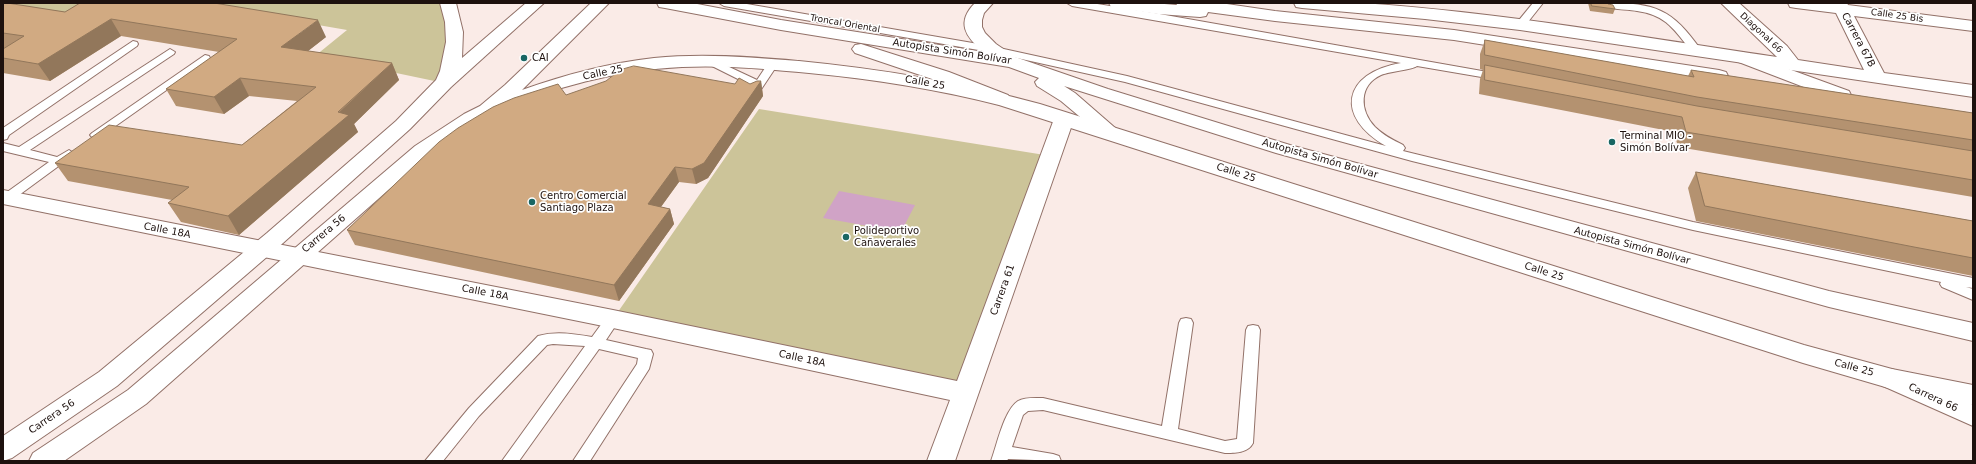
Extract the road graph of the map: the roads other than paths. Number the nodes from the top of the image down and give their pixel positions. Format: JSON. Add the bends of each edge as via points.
{"nodes":[{"id":1,"x":448,"y":3,"type":"edge"},
{"id":2,"x":536,"y":3,"type":"edge"},
{"id":3,"x":602,"y":3,"type":"edge"},
{"id":4,"x":665,"y":3,"type":"edge"},
{"id":5,"x":724,"y":3,"type":"edge"},
{"id":6,"x":986,"y":3,"type":"edge"},
{"id":7,"x":1072,"y":3,"type":"edge"},
{"id":8,"x":1117,"y":3,"type":"edge"},
{"id":9,"x":1184,"y":3,"type":"edge"},
{"id":10,"x":1302,"y":3,"type":"edge"},
{"id":11,"x":1538,"y":3,"type":"edge"},
{"id":12,"x":1729,"y":3,"type":"edge"},
{"id":13,"x":1796,"y":3,"type":"edge"},
{"id":14,"x":1610,"y":5,"type":"edge"},
{"id":15,"x":1840,"y":6,"type":"edge"},
{"id":16,"x":1421,"y":8,"type":"edge"},
{"id":17,"x":1452,"y":10,"type":"edge"},
{"id":18,"x":1276,"y":16,"type":"junction"},
{"id":19,"x":781,"y":25,"type":"junction"},
{"id":20,"x":1520,"y":25,"type":"junction"},
{"id":21,"x":1973,"y":26,"type":"edge"},
{"id":22,"x":133,"y":44,"type":"edge"},
{"id":23,"x":990,"y":49,"type":"junction"},
{"id":24,"x":1696,"y":50,"type":"junction"},
{"id":25,"x":170,"y":52,"type":"dead end"},
{"id":26,"x":1742,"y":57,"type":"junction"},
{"id":27,"x":205,"y":58,"type":"dead end"},
{"id":28,"x":710,"y":61,"type":"junction"},
{"id":29,"x":1013,"y":62,"type":"junction"},
{"id":30,"x":774,"y":64,"type":"junction"},
{"id":31,"x":1432,"y":64,"type":"junction"},
{"id":32,"x":1792,"y":64,"type":"junction"},
{"id":33,"x":1733,"y":78,"type":"edge"},
{"id":34,"x":1878,"y":78,"type":"junction"},
{"id":35,"x":1506,"y":79,"type":"edge"},
{"id":36,"x":444,"y":82,"type":"junction"},
{"id":37,"x":1764,"y":83,"type":"edge"},
{"id":38,"x":1973,"y":91,"type":"edge"},
{"id":39,"x":1001,"y":99,"type":"junction"},
{"id":40,"x":487,"y":110,"type":"junction"},
{"id":41,"x":1064,"y":119,"type":"junction"},
{"id":42,"x":1111,"y":133,"type":"junction"},
{"id":43,"x":3,"y":136,"type":"edge"},
{"id":44,"x":3,"y":147,"type":"edge"},
{"id":45,"x":21,"y":151,"type":"junction"},
{"id":46,"x":1416,"y":158,"type":"junction"},
{"id":47,"x":59,"y":161,"type":"junction"},
{"id":48,"x":5,"y":198,"type":"edge"},
{"id":49,"x":261,"y":250,"type":"junction"},
{"id":50,"x":299,"y":256,"type":"junction"},
{"id":51,"x":1912,"y":272,"type":"junction"},
{"id":52,"x":1973,"y":283,"type":"edge"},
{"id":53,"x":1973,"y":295,"type":"edge"},
{"id":54,"x":613,"y":319,"type":"junction"},
{"id":55,"x":1186,"y":323,"type":"dead end"},
{"id":56,"x":1253,"y":330,"type":"dead end"},
{"id":57,"x":1968,"y":331,"type":"edge"},
{"id":58,"x":595,"y":343,"type":"junction"},
{"id":59,"x":1892,"y":379,"type":"joint"},
{"id":60,"x":966,"y":393,"type":"junction"},
{"id":61,"x":1973,"y":400,"type":"edge"},
{"id":62,"x":1169,"y":434,"type":"junction"},
{"id":63,"x":3,"y":450,"type":"edge"},
{"id":64,"x":1001,"y":456,"type":"edge"},
{"id":65,"x":42,"y":461,"type":"edge"},
{"id":66,"x":433,"y":461,"type":"edge"},
{"id":67,"x":510,"y":461,"type":"edge"},
{"id":68,"x":581,"y":461,"type":"edge"},
{"id":69,"x":941,"y":461,"type":"edge"},
{"id":70,"x":1053,"y":461,"type":"edge"}],
"edges":[{"from":1,"to":36,"type":"main road","name":"Carrera 56","via":[[452,16],[455,55],[452,68]]},
{"from":2,"to":36,"type":"main road","name":"Carrera 56"},
{"from":3,"to":40,"type":"main road","name":"Carrera 56"},
{"from":4,"to":19,"type":"main road","name":"Autopista Simón Bolívar"},
{"from":5,"to":23,"type":"lane","name":"Troncal Oriental"},
{"from":6,"to":23,"type":"main road","via":[[976,12],[972,22],[975,33]]},
{"from":7,"to":31,"type":"lane"},
{"from":8,"to":18,"type":"main road","via":[[1158,9]]},
{"from":9,"to":18,"type":"main road"},
{"from":10,"to":16,"type":"main road"},
{"from":11,"to":20,"type":"lane"},
{"from":12,"to":32,"type":"main road","name":"Diagonal 66","via":[[1781,50]]},
{"from":13,"to":15,"type":"main road","name":"Calle 25 Bis"},
{"from":14,"to":24,"type":"lane","via":[[1643,8],[1665,16]]},
{"from":15,"to":21,"type":"main road","name":"Calle 25 Bis"},
{"from":15,"to":34,"type":"main road","name":"Carrera 67B"},
{"from":16,"to":17,"type":"main road"},
{"from":17,"to":20,"type":"main road"},
{"from":18,"to":33,"type":"main road","via":[[1454,35]]},
{"from":19,"to":29,"type":"main road","name":"Autopista Simón Bolívar"},
{"from":19,"to":39,"type":"main road","via":[[883,56]]},
{"from":20,"to":24,"type":"main road"},
{"from":22,"to":43,"type":"lane"},
{"from":23,"to":29,"type":"main road"},
{"from":23,"to":46,"type":"lane","name":"Troncal Oriental","via":[[1127,79]]},
{"from":24,"to":26,"type":"main road"},
{"from":25,"to":45,"type":"lane"},
{"from":26,"to":32,"type":"main road"},
{"from":26,"to":37,"type":"main road","via":[[1850,96]]},
{"from":27,"to":47,"type":"lane"},
{"from":28,"to":30,"type":"main road","name":"Calle 25"},
{"from":28,"to":30,"type":"lane","via":[[756,90]]},
{"from":28,"to":40,"type":"main road","name":"Calle 25","via":[[650,65],[589,75],[538,90]]},
{"from":29,"to":42,"type":"main road","via":[[1068,97]]},
{"from":29,"to":57,"type":"main road","name":"Autopista Simón Bolívar","via":[[1101,93],[1283,149],[1829,300]]},
{"from":30,"to":39,"type":"main road","name":"Calle 25","via":[[859,72],[931,83]]},
{"from":31,"to":35,"type":"lane"},
{"from":31,"to":46,"type":"lane","via":[[1401,65],[1385,69],[1371,76],[1361,85],[1356,95],[1357,108],[1365,123],[1382,139]]},
{"from":32,"to":34,"type":"main road"},
{"from":34,"to":38,"type":"main road"},
{"from":36,"to":49,"type":"main road","name":"Carrera 56","via":[[403,124]]},
{"from":39,"to":41,"type":"main road","name":"Calle 25"},
{"from":40,"to":50,"type":"main road","name":"Carrera 56","via":[[422,150]]},
{"from":41,"to":42,"type":"main road","name":"Calle 25"},
{"from":41,"to":60,"type":"main road","name":"Carrera 61"},
{"from":42,"to":59,"type":"main road","name":"Calle 25","via":[[1803,354]]},
{"from":44,"to":45,"type":"lane"},
{"from":45,"to":47,"type":"lane"},
{"from":46,"to":51,"type":"lane","via":[[1693,226]]},
{"from":47,"to":48,"type":"lane"},
{"from":48,"to":49,"type":"main road","name":"Calle 18A"},
{"from":49,"to":50,"type":"main road","name":"Calle 18A"},
{"from":49,"to":63,"type":"main road","name":"Carrera 56","via":[[108,379]]},
{"from":50,"to":54,"type":"main road","name":"Calle 18A"},
{"from":50,"to":65,"type":"main road","name":"Carrera 56","via":[[137,397]]},
{"from":51,"to":52,"type":"lane"},
{"from":51,"to":53,"type":"lane"},
{"from":54,"to":58,"type":"lane"},
{"from":54,"to":60,"type":"main road","name":"Calle 18A"},
{"from":55,"to":62,"type":"lane"},
{"from":56,"to":62,"type":"lane","via":[[1245,443],[1237,447],[1225,447]]},
{"from":58,"to":66,"type":"lane","via":[[551,338],[543,340],[474,412]]},
{"from":58,"to":67,"type":"lane"},
{"from":58,"to":68,"type":"lane","via":[[646,354],[644,365]]},
{"from":59,"to":61,"type":"main road","name":"Carrera 66"},
{"from":60,"to":69,"type":"main road","name":"Carrera 61"},
{"from":62,"to":64,"type":"lane","via":[[1043,404],[1024,405],[1016,412]]},
{"from":64,"to":70,"type":"lane"}]}
